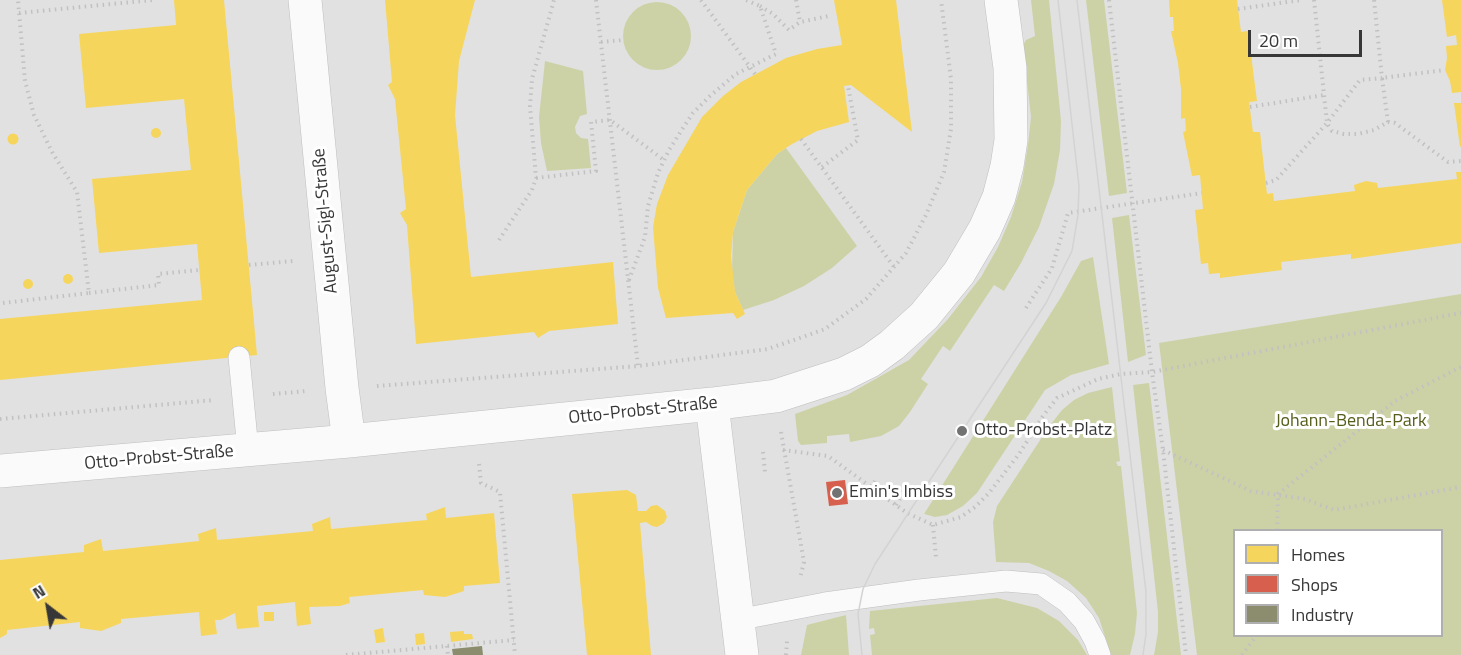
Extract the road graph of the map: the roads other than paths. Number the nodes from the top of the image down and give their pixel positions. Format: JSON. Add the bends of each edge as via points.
{"nodes":[{"id":1,"x":305,"y":0,"type":"edge"},
{"id":2,"x":1001,"y":0,"type":"edge"},
{"id":3,"x":239,"y":357,"type":"dead end"},
{"id":4,"x":712,"y":404,"type":"junction"},
{"id":5,"x":350,"y":441,"type":"junction"},
{"id":6,"x":248,"y":450,"type":"junction"},
{"id":7,"x":0,"y":471,"type":"edge"},
{"id":8,"x":737,"y":620,"type":"junction"},
{"id":9,"x":742,"y":655,"type":"edge"},
{"id":10,"x":1100,"y":655,"type":"edge"}],
"edges":[{"from":1,"to":5,"type":"street","name":"August-Sigl-Straße"},
{"from":2,"to":4,"type":"street","name":"Otto-Probst-Straße","via":[[1010,68],[1011,140],[999,197],[959,273],[924,316],[870,361],[785,394]]},
{"from":3,"to":6,"type":"lane"},
{"from":4,"to":5,"type":"street","name":"Otto-Probst-Straße"},
{"from":4,"to":8,"type":"street"},
{"from":5,"to":6,"type":"street","name":"Otto-Probst-Straße"},
{"from":6,"to":7,"type":"street","name":"Otto-Probst-Straße"},
{"from":8,"to":9,"type":"street"},
{"from":8,"to":10,"type":"lane","via":[[919,590],[1006,581],[1041,584],[1084,621]]}]}
